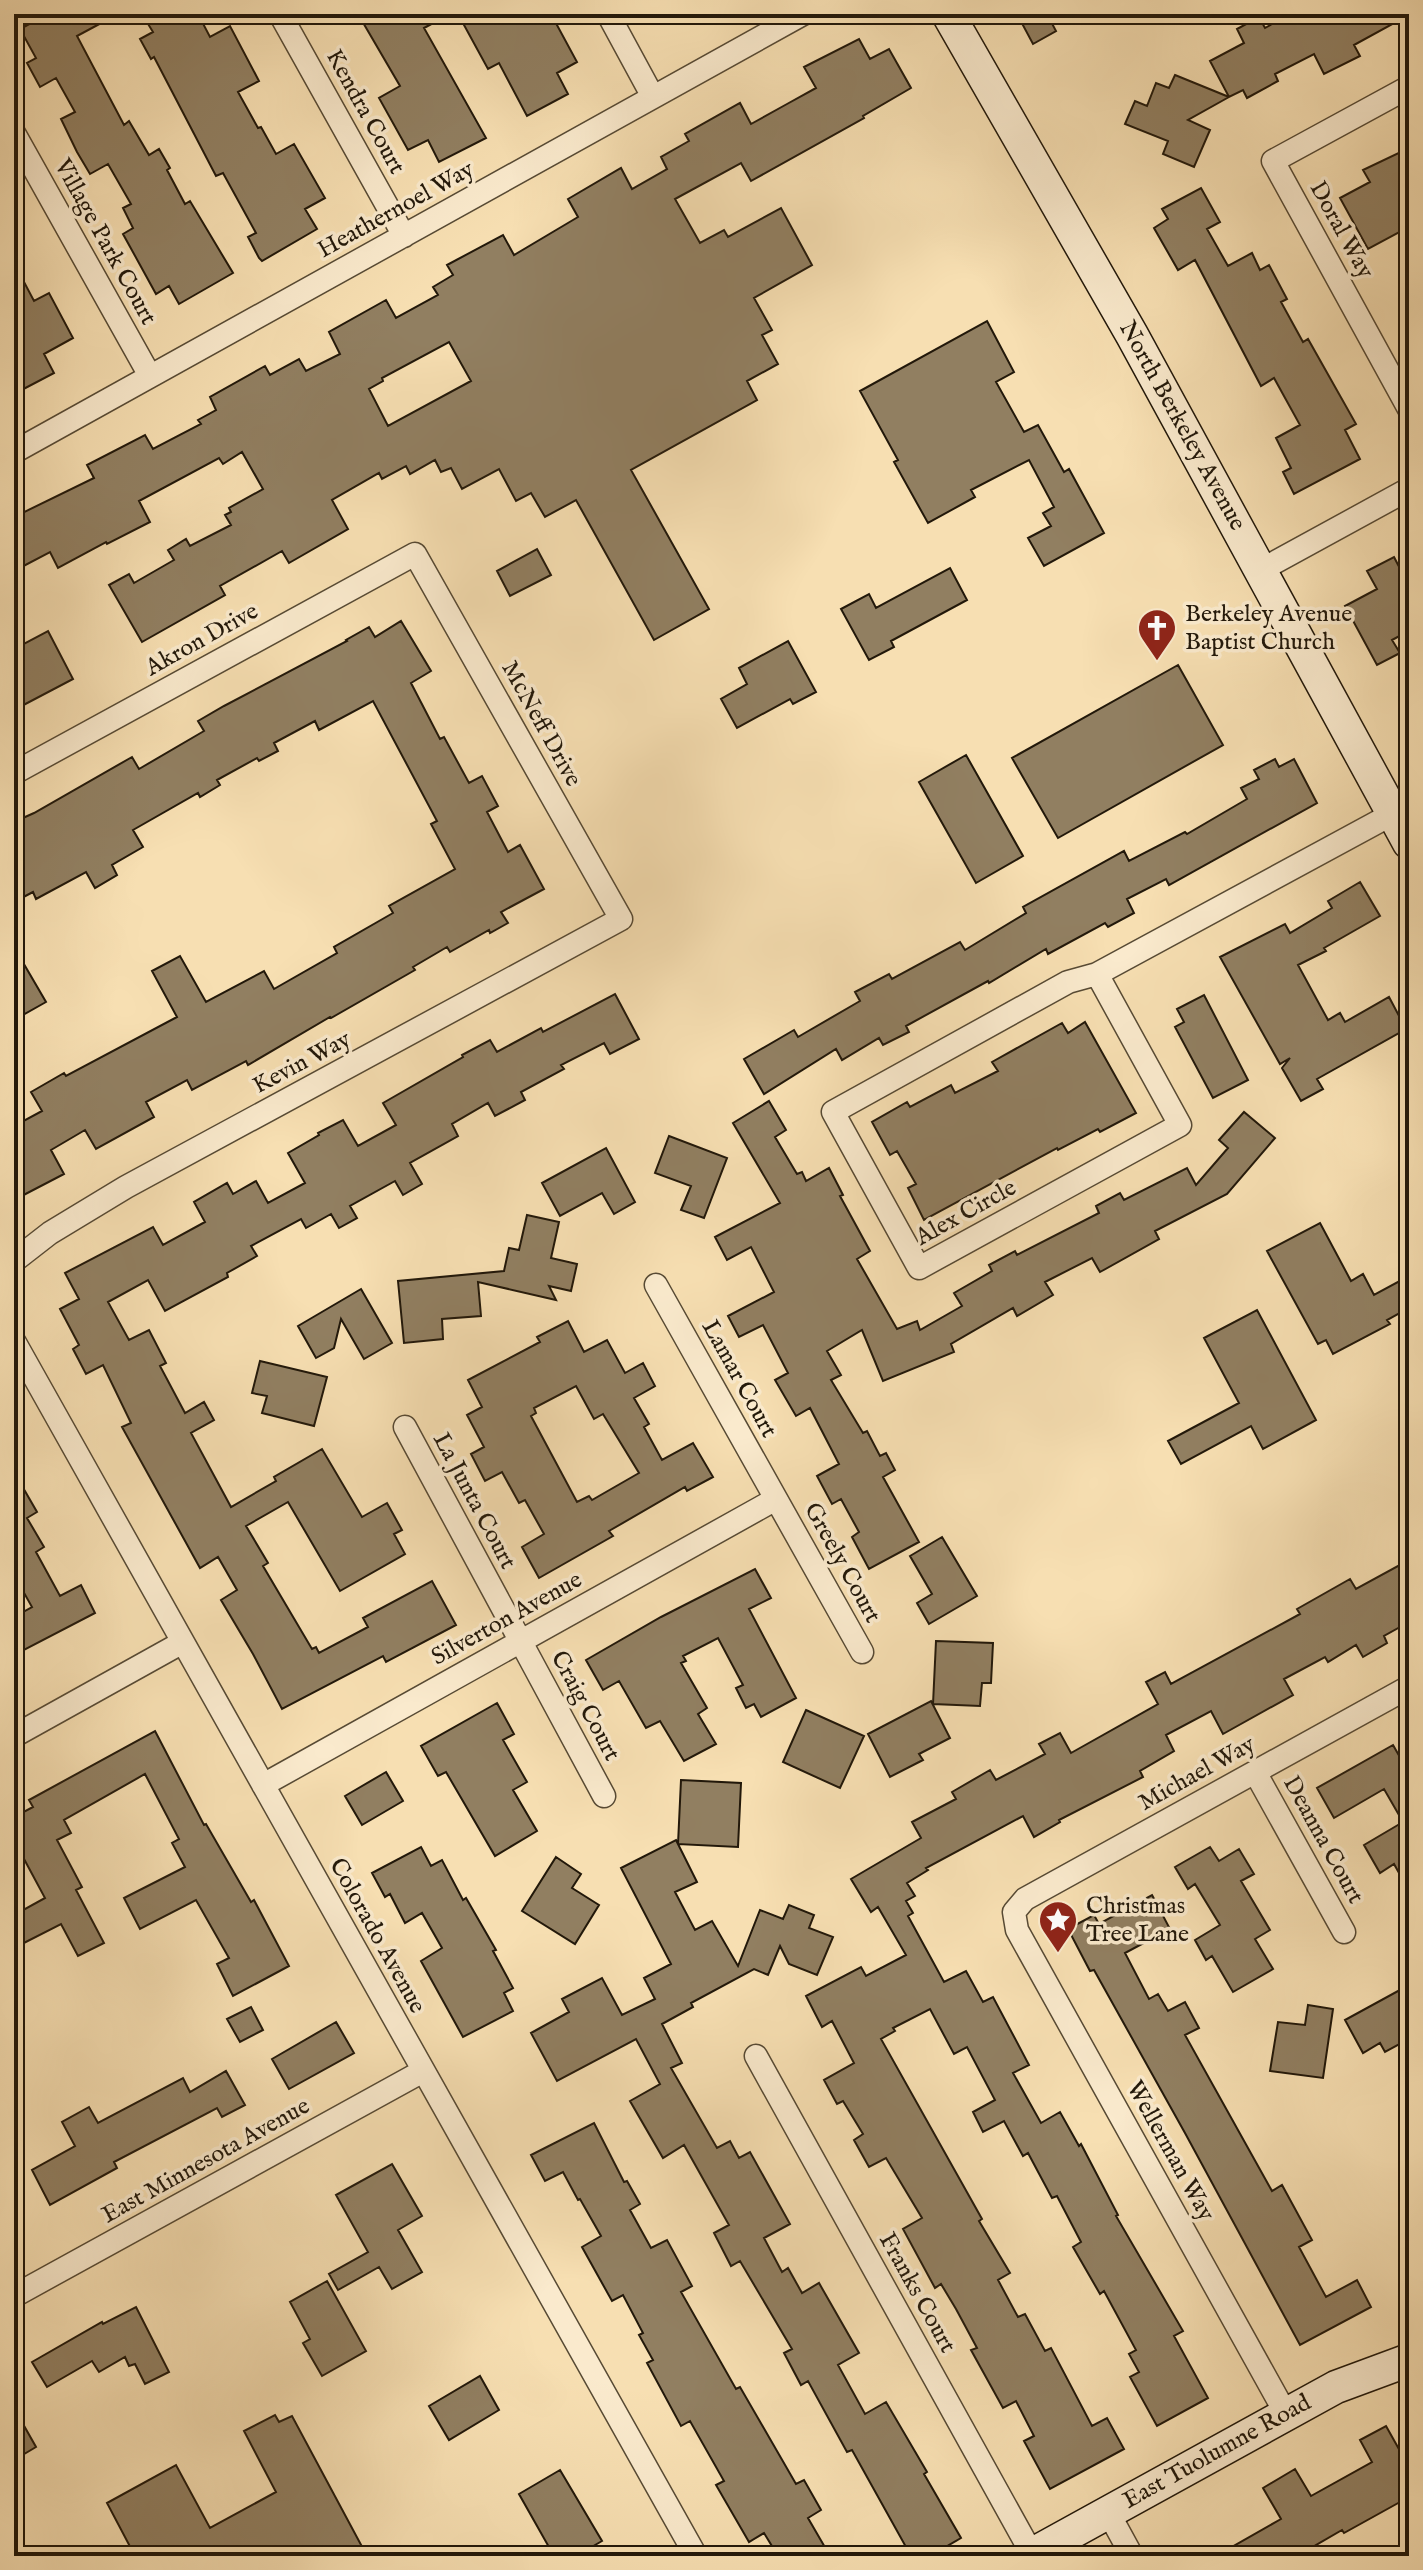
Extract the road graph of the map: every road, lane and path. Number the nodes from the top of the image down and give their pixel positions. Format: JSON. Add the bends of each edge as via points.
{"nodes":[{"id":1,"x":280,"y":14,"type":"edge"},
{"id":2,"x":608,"y":14,"type":"edge"},
{"id":3,"x":803,"y":14,"type":"edge"},
{"id":4,"x":948,"y":14,"type":"edge"},
{"id":5,"x":1409,"y":87,"type":"edge"},
{"id":6,"x":653,"y":97,"type":"junction"},
{"id":7,"x":14,"y":133,"type":"edge"},
{"id":8,"x":404,"y":236,"type":"junction"},
{"id":9,"x":150,"y":376,"type":"junction"},
{"id":10,"x":1409,"y":409,"type":"edge"},
{"id":11,"x":14,"y":452,"type":"edge"},
{"id":12,"x":1409,"y":489,"type":"edge"},
{"id":13,"x":415,"y":554,"type":"joint"},
{"id":14,"x":1261,"y":570,"type":"junction"},
{"id":15,"x":14,"y":773,"type":"edge"},
{"id":16,"x":1401,"y":810,"type":"edge"},
{"id":17,"x":1409,"y":843,"type":"edge"},
{"id":18,"x":621,"y":919,"type":"joint"},
{"id":19,"x":1097,"y":974,"type":"junction"},
{"id":20,"x":14,"y":1261,"type":"edge"},
{"id":21,"x":656,"y":1285,"type":"dead end"},
{"id":22,"x":14,"y":1341,"type":"edge"},
{"id":23,"x":405,"y":1427,"type":"dead end"},
{"id":24,"x":776,"y":1499,"type":"junction"},
{"id":25,"x":183,"y":1642,"type":"junction"},
{"id":26,"x":521,"y":1642,"type":"junction"},
{"id":27,"x":862,"y":1652,"type":"dead end"},
{"id":28,"x":1409,"y":1687,"type":"edge"},
{"id":29,"x":14,"y":1736,"type":"edge"},
{"id":30,"x":1255,"y":1772,"type":"junction"},
{"id":31,"x":263,"y":1785,"type":"junction"},
{"id":32,"x":604,"y":1796,"type":"dead end"},
{"id":33,"x":1014,"y":1912,"type":"joint"},
{"id":34,"x":1344,"y":1932,"type":"dead end"},
{"id":35,"x":756,"y":2056,"type":"dead end"},
{"id":36,"x":423,"y":2071,"type":"junction"},
{"id":37,"x":14,"y":2296,"type":"edge"},
{"id":38,"x":1409,"y":2360,"type":"edge"},
{"id":39,"x":1286,"y":2414,"type":"junction"},
{"id":40,"x":1108,"y":2512,"type":"junction"},
{"id":41,"x":1031,"y":2555,"type":"edge"},
{"id":42,"x":696,"y":2556,"type":"edge"},
{"id":43,"x":1132,"y":2556,"type":"edge"}],
"edges":[{"from":1,"to":8,"type":"street","name":"Kendra Court"},
{"from":2,"to":6,"type":"street"},
{"from":3,"to":6,"type":"street","name":"Heathernoel Way"},
{"from":4,"to":14,"type":"street","name":"North Berkeley Avenue"},
{"from":5,"to":10,"type":"street","name":"Doral Way","via":[[1273,161]]},
{"from":6,"to":8,"type":"street","name":"Heathernoel Way"},
{"from":7,"to":9,"type":"street","name":"Village Park Court"},
{"from":8,"to":9,"type":"street","name":"Heathernoel Way"},
{"from":9,"to":11,"type":"street","name":"Heathernoel Way"},
{"from":12,"to":14,"type":"street"},
{"from":13,"to":15,"type":"street","name":"Akron Drive"},
{"from":13,"to":18,"type":"street","name":"McNeff Drive"},
{"from":14,"to":16,"type":"street","name":"North Berkeley Avenue"},
{"from":16,"to":17,"type":"street","name":"North Berkeley Avenue"},
{"from":16,"to":19,"type":"street","name":"Alex Circle"},
{"from":18,"to":20,"type":"street","name":"Kevin Way","via":[[126,1187]]},
{"from":19,"to":19,"type":"street","name":"Alex Circle","via":[[1068,982],[833,1112],[919,1268],[1180,1125]]},
{"from":21,"to":24,"type":"street","name":"Lamar Court"},
{"from":22,"to":25,"type":"street","name":"Colorado Avenue"},
{"from":23,"to":26,"type":"street","name":"La Junta Court"},
{"from":24,"to":26,"type":"street","name":"Silverton Avenue"},
{"from":24,"to":27,"type":"street","name":"Greely Court"},
{"from":25,"to":29,"type":"street"},
{"from":25,"to":31,"type":"street","name":"Colorado Avenue"},
{"from":26,"to":31,"type":"street","name":"Silverton Avenue"},
{"from":26,"to":32,"type":"street","name":"Craig Court"},
{"from":28,"to":30,"type":"street","name":"Michael Way"},
{"from":30,"to":33,"type":"street","name":"Michael Way","via":[[1025,1899]]},
{"from":30,"to":34,"type":"street","name":"Deanna Court"},
{"from":31,"to":36,"type":"street","name":"Colorado Avenue"},
{"from":33,"to":39,"type":"street","name":"Wellerman Way","via":[[1017,1930]]},
{"from":35,"to":41,"type":"street","name":"Franks Court"},
{"from":36,"to":37,"type":"street","name":"East Minnesota Avenue"},
{"from":36,"to":42,"type":"street","name":"Colorado Avenue"},
{"from":38,"to":39,"type":"street","name":"East Tuolumne Road","via":[[1349,2381]]},
{"from":39,"to":40,"type":"street","name":"East Tuolumne Road"},
{"from":40,"to":41,"type":"street","name":"East Tuolumne Road"},
{"from":40,"to":43,"type":"street"}]}
